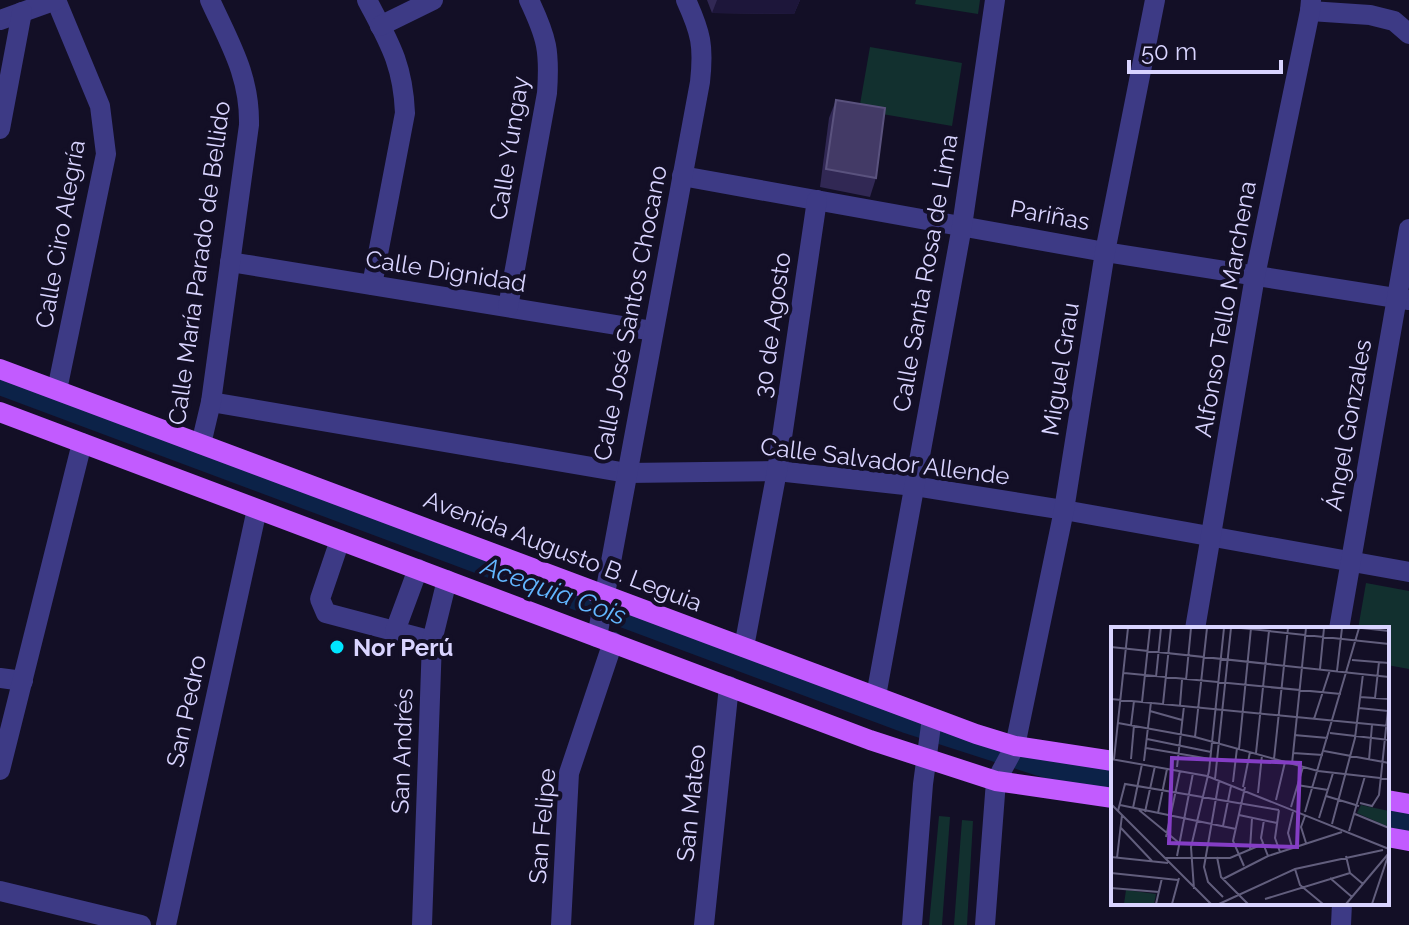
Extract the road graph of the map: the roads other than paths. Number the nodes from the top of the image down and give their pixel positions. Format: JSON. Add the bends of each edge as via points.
{"nodes":[{"id":1,"x":56,"y":0,"type":"edge"},
{"id":2,"x":210,"y":0,"type":"edge"},
{"id":3,"x":367,"y":0,"type":"edge"},
{"id":4,"x":433,"y":0,"type":"edge"},
{"id":5,"x":529,"y":0,"type":"edge"},
{"id":6,"x":686,"y":0,"type":"edge"},
{"id":7,"x":995,"y":0,"type":"edge"},
{"id":8,"x":1155,"y":0,"type":"edge"},
{"id":9,"x":1310,"y":6,"type":"edge"},
{"id":10,"x":22,"y":12,"type":"junction"},
{"id":11,"x":0,"y":20,"type":"edge"},
{"id":12,"x":380,"y":26,"type":"junction"},
{"id":13,"x":1409,"y":34,"type":"edge"},
{"id":14,"x":0,"y":129,"type":"edge"},
{"id":15,"x":682,"y":176,"type":"junction"},
{"id":16,"x":817,"y":200,"type":"junction"},
{"id":17,"x":962,"y":226,"type":"junction"},
{"id":18,"x":1409,"y":229,"type":"edge"},
{"id":19,"x":1105,"y":252,"type":"junction"},
{"id":20,"x":230,"y":262,"type":"junction"},
{"id":21,"x":1255,"y":276,"type":"junction"},
{"id":22,"x":372,"y":285,"type":"junction"},
{"id":23,"x":1403,"y":300,"type":"edge"},
{"id":24,"x":508,"y":307,"type":"junction"},
{"id":25,"x":653,"y":331,"type":"junction"},
{"id":26,"x":0,"y":369,"type":"edge"},
{"id":27,"x":57,"y":390,"type":"junction"},
{"id":28,"x":211,"y":402,"type":"junction"},
{"id":29,"x":0,"y":412,"type":"edge"},
{"id":30,"x":82,"y":443,"type":"junction"},
{"id":31,"x":201,"y":444,"type":"junction"},
{"id":32,"x":777,"y":471,"type":"junction"},
{"id":33,"x":627,"y":473,"type":"junction"},
{"id":34,"x":914,"y":486,"type":"junction"},
{"id":35,"x":257,"y":509,"type":"junction"},
{"id":36,"x":1064,"y":510,"type":"junction"},
{"id":37,"x":1211,"y":537,"type":"junction"},
{"id":38,"x":340,"y":540,"type":"junction"},
{"id":39,"x":1350,"y":563,"type":"junction"},
{"id":40,"x":418,"y":569,"type":"junction"},
{"id":41,"x":1409,"y":572,"type":"edge"},
{"id":42,"x":447,"y":580,"type":"junction"},
{"id":43,"x":605,"y":596,"type":"junction"},
{"id":44,"x":1195,"y":627,"type":"edge"},
{"id":45,"x":1339,"y":627,"type":"edge"},
{"id":46,"x":395,"y":631,"type":"junction"},
{"id":47,"x":603,"y":638,"type":"junction"},
{"id":48,"x":432,"y":641,"type":"junction"},
{"id":49,"x":744,"y":647,"type":"junction"},
{"id":50,"x":0,"y":678,"type":"edge"},
{"id":51,"x":23,"y":681,"type":"junction"},
{"id":52,"x":729,"y":686,"type":"junction"},
{"id":53,"x":876,"y":696,"type":"junction"},
{"id":54,"x":932,"y":719,"type":"junction"},
{"id":55,"x":1015,"y":747,"type":"junction"},
{"id":56,"x":926,"y":758,"type":"junction"},
{"id":57,"x":1111,"y":761,"type":"edge"},
{"id":58,"x":0,"y":770,"type":"edge"},
{"id":59,"x":997,"y":780,"type":"junction"},
{"id":60,"x":1111,"y":798,"type":"edge"},
{"id":61,"x":1389,"y":800,"type":"edge"},
{"id":62,"x":1409,"y":804,"type":"edge"},
{"id":63,"x":1389,"y":837,"type":"edge"},
{"id":64,"x":1409,"y":841,"type":"edge"},
{"id":65,"x":0,"y":891,"type":"edge"},
{"id":66,"x":1342,"y":905,"type":"edge"},
{"id":67,"x":96,"y":919,"type":"edge"},
{"id":68,"x":141,"y":925,"type":"edge"},
{"id":69,"x":166,"y":925,"type":"edge"},
{"id":70,"x":422,"y":925,"type":"edge"},
{"id":71,"x":561,"y":925,"type":"edge"},
{"id":72,"x":704,"y":925,"type":"edge"},
{"id":73,"x":912,"y":925,"type":"edge"},
{"id":74,"x":985,"y":925,"type":"edge"},
{"id":75,"x":1341,"y":925,"type":"edge"}],
"edges":[{"from":1,"to":10,"type":"street"},
{"from":1,"to":27,"type":"street","name":"Calle Ciro Alegría","via":[[100,106],[106,154]]},
{"from":2,"to":20,"type":"street","name":"Calle María Parado de Bellido","via":[[249,98]]},
{"from":3,"to":12,"type":"street"},
{"from":4,"to":12,"type":"street"},
{"from":5,"to":24,"type":"street","name":"Calle Yungay","via":[[547,38],[547,93]]},
{"from":6,"to":15,"type":"street","name":"Calle José Santos Chocano","via":[[703,50]]},
{"from":7,"to":17,"type":"street","name":"Calle Santa Rosa de Lima"},
{"from":8,"to":19,"type":"street","name":"Miguel Grau"},
{"from":9,"to":13,"type":"street","via":[[1394,21]]},
{"from":9,"to":21,"type":"street","name":"Alfonso Tello Marchena"},
{"from":10,"to":11,"type":"street"},
{"from":10,"to":14,"type":"street"},
{"from":12,"to":22,"type":"street","via":[[400,65],[405,113]]},
{"from":15,"to":16,"type":"street","name":"Pariñas"},
{"from":15,"to":25,"type":"street","name":"Calle José Santos Chocano"},
{"from":16,"to":17,"type":"street","name":"Pariñas"},
{"from":16,"to":32,"type":"street","name":"30 de Agosto"},
{"from":17,"to":19,"type":"street","name":"Pariñas"},
{"from":17,"to":34,"type":"street","name":"Calle Santa Rosa de Lima"},
{"from":18,"to":23,"type":"street","name":"Ángel Gonzales"},
{"from":19,"to":21,"type":"street","name":"Pariñas"},
{"from":19,"to":36,"type":"street","name":"Miguel Grau"},
{"from":20,"to":22,"type":"street","name":"Calle Dignidad"},
{"from":20,"to":28,"type":"street","name":"Calle María Parado de Bellido"},
{"from":21,"to":23,"type":"street","name":"Pariñas"},
{"from":21,"to":37,"type":"street","name":"Alfonso Tello Marchena"},
{"from":22,"to":24,"type":"street","name":"Calle Dignidad"},
{"from":23,"to":39,"type":"street","name":"Ángel Gonzales"},
{"from":24,"to":25,"type":"street","name":"Calle Dignidad"},
{"from":25,"to":33,"type":"street","name":"Calle José Santos Chocano"},
{"from":26,"to":27,"type":"main road","name":"Avenida Augusto B. Leguia"},
{"from":27,"to":31,"type":"main road","name":"Avenida Augusto B. Leguia"},
{"from":28,"to":31,"type":"street","name":"Calle María Parado de Bellido"},
{"from":28,"to":33,"type":"street","name":"Calle Salvador Allende"},
{"from":29,"to":30,"type":"main road"},
{"from":30,"to":35,"type":"main road"},
{"from":30,"to":51,"type":"street"},
{"from":31,"to":43,"type":"main road","name":"Avenida Augusto B. Leguia"},
{"from":32,"to":33,"type":"street","name":"Calle Salvador Allende"},
{"from":32,"to":34,"type":"street","name":"Calle Salvador Allende"},
{"from":32,"to":49,"type":"street","name":"30 de Agosto"},
{"from":33,"to":43,"type":"street","name":"Calle José Santos Chocano"},
{"from":34,"to":36,"type":"street","name":"Calle Salvador Allende"},
{"from":34,"to":53,"type":"street","name":"Calle Santa Rosa de Lima"},
{"from":35,"to":38,"type":"main road"},
{"from":35,"to":69,"type":"street","name":"San Pedro"},
{"from":36,"to":37,"type":"street","name":"Calle Salvador Allende"},
{"from":36,"to":55,"type":"street","name":"Miguel Grau"},
{"from":37,"to":39,"type":"street","name":"Calle Salvador Allende"},
{"from":37,"to":44,"type":"street","name":"Alfonso Tello Marchena"},
{"from":38,"to":40,"type":"main road"},
{"from":38,"to":46,"type":"street","via":[[320,599],[322,607],[326,613]]},
{"from":39,"to":41,"type":"street","name":"Calle Salvador Allende"},
{"from":39,"to":45,"type":"street","name":"Ángel Gonzales"},
{"from":40,"to":42,"type":"main road"},
{"from":40,"to":46,"type":"street"},
{"from":42,"to":47,"type":"main road"},
{"from":42,"to":48,"type":"street","name":"San Andrés"},
{"from":43,"to":47,"type":"street","name":"Calle José Santos Chocano"},
{"from":43,"to":49,"type":"main road","name":"Avenida Augusto B. Leguia"},
{"from":46,"to":48,"type":"street"},
{"from":47,"to":52,"type":"main road"},
{"from":47,"to":71,"type":"street","name":"San Felipe","via":[[569,773]]},
{"from":48,"to":70,"type":"street","name":"San Andrés"},
{"from":49,"to":53,"type":"main road","name":"Avenida Augusto B. Leguia"},
{"from":50,"to":51,"type":"street"},
{"from":51,"to":58,"type":"street"},
{"from":52,"to":56,"type":"main road"},
{"from":52,"to":72,"type":"street","name":"San Mateo"},
{"from":53,"to":54,"type":"main road","name":"Avenida Augusto B. Leguia"},
{"from":54,"to":55,"type":"main road","name":"Avenida Augusto B. Leguia"},
{"from":54,"to":56,"type":"street"},
{"from":55,"to":57,"type":"main road","name":"Avenida Augusto B. Leguia"},
{"from":55,"to":59,"type":"street","name":"Miguel Grau"},
{"from":56,"to":59,"type":"main road"},
{"from":56,"to":73,"type":"street"},
{"from":59,"to":60,"type":"main road"},
{"from":59,"to":74,"type":"street"},
{"from":61,"to":62,"type":"main road"},
{"from":63,"to":64,"type":"main road"},
{"from":65,"to":67,"type":"street"},
{"from":66,"to":75,"type":"street"},
{"from":67,"to":68,"type":"street"}]}
